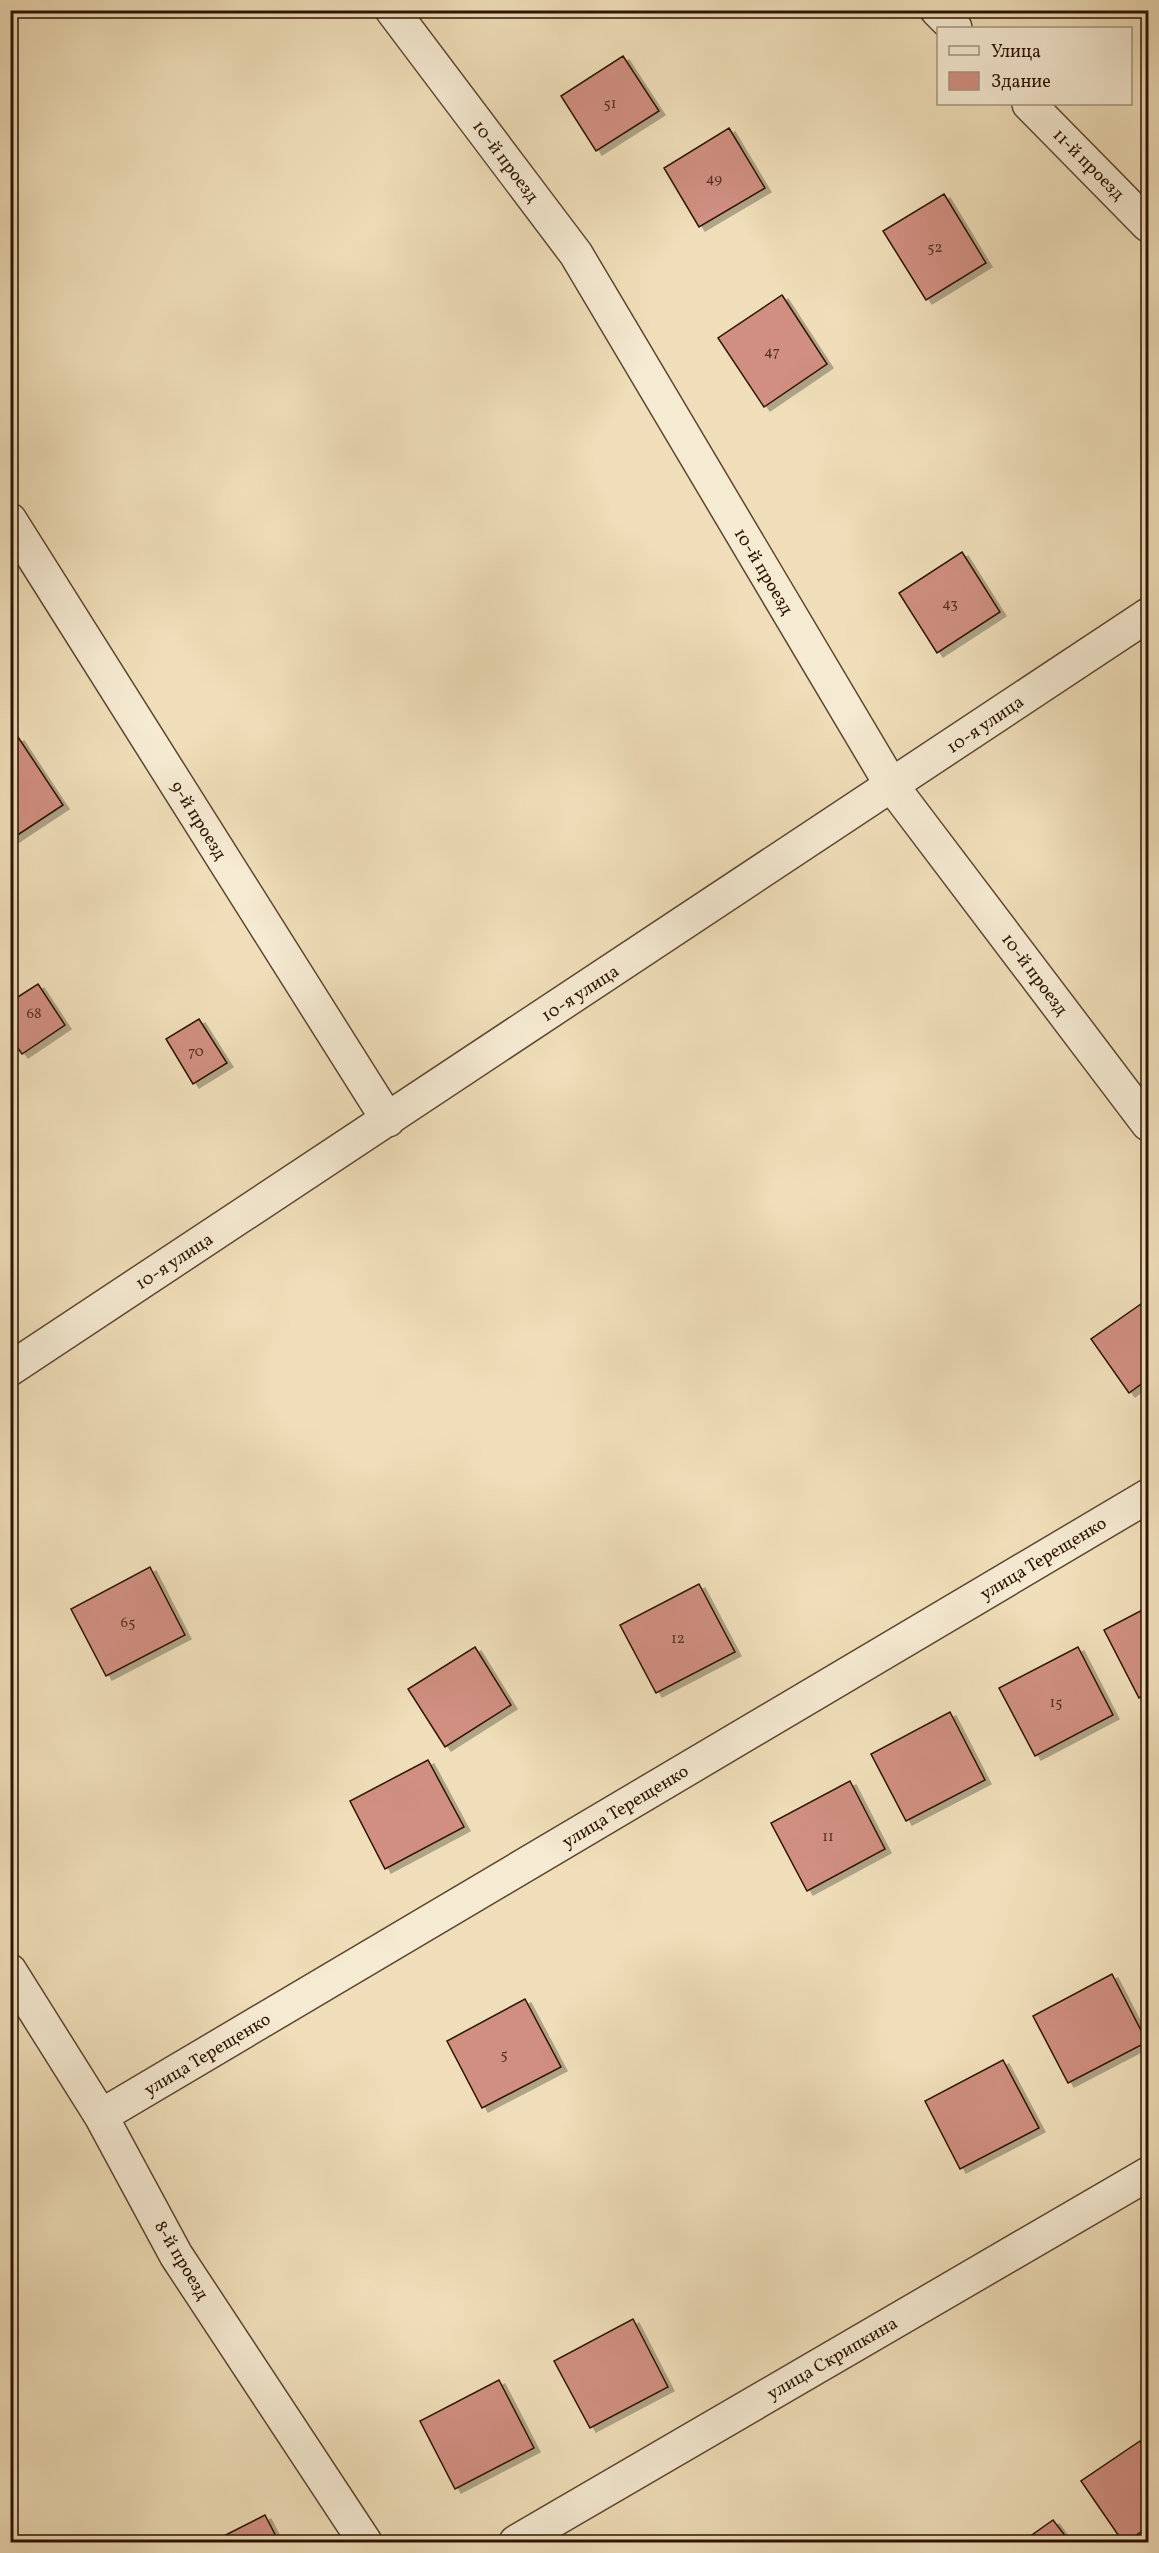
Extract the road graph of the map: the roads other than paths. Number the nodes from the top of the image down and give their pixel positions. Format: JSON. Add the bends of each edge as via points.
{"nodes":[{"id":1,"x":392,"y":10,"type":"edge"},
{"id":2,"x":937,"y":10,"type":"edge"},
{"id":3,"x":954,"y":27,"type":"edge"},
{"id":4,"x":1030,"y":105,"type":"edge"},
{"id":5,"x":1149,"y":225,"type":"edge"},
{"id":6,"x":15,"y":538,"type":"edge"},
{"id":7,"x":1149,"y":615,"type":"edge"},
{"id":8,"x":892,"y":786,"type":"junction"},
{"id":9,"x":388,"y":1120,"type":"junction"},
{"id":10,"x":1149,"y":1124,"type":"edge"},
{"id":11,"x":10,"y":1370,"type":"edge"},
{"id":12,"x":1149,"y":1496,"type":"edge"},
{"id":13,"x":10,"y":1971,"type":"edge"},
{"id":14,"x":101,"y":2116,"type":"junction"},
{"id":15,"x":1149,"y":2174,"type":"edge"},
{"id":16,"x":365,"y":2542,"type":"edge"},
{"id":17,"x":516,"y":2542,"type":"edge"}],
"edges":[{"from":1,"to":8,"type":"street","name":"10-й проезд","via":[[576,254]]},
{"from":2,"to":3,"type":"street"},
{"from":4,"to":5,"type":"street","name":"11-й проезд"},
{"from":6,"to":9,"type":"street","name":"9-й проезд"},
{"from":7,"to":8,"type":"street","name":"10-я улица"},
{"from":8,"to":9,"type":"street","name":"10-я улица"},
{"from":8,"to":10,"type":"street","name":"10-й проезд"},
{"from":9,"to":11,"type":"street","name":"10-я улица"},
{"from":12,"to":14,"type":"street","name":"улица Терещенко"},
{"from":13,"to":14,"type":"street","name":"8-й проезд"},
{"from":14,"to":16,"type":"street","name":"8-й проезд","via":[[176,2255]]},
{"from":15,"to":17,"type":"street","name":"улица Скрипкина"}]}
